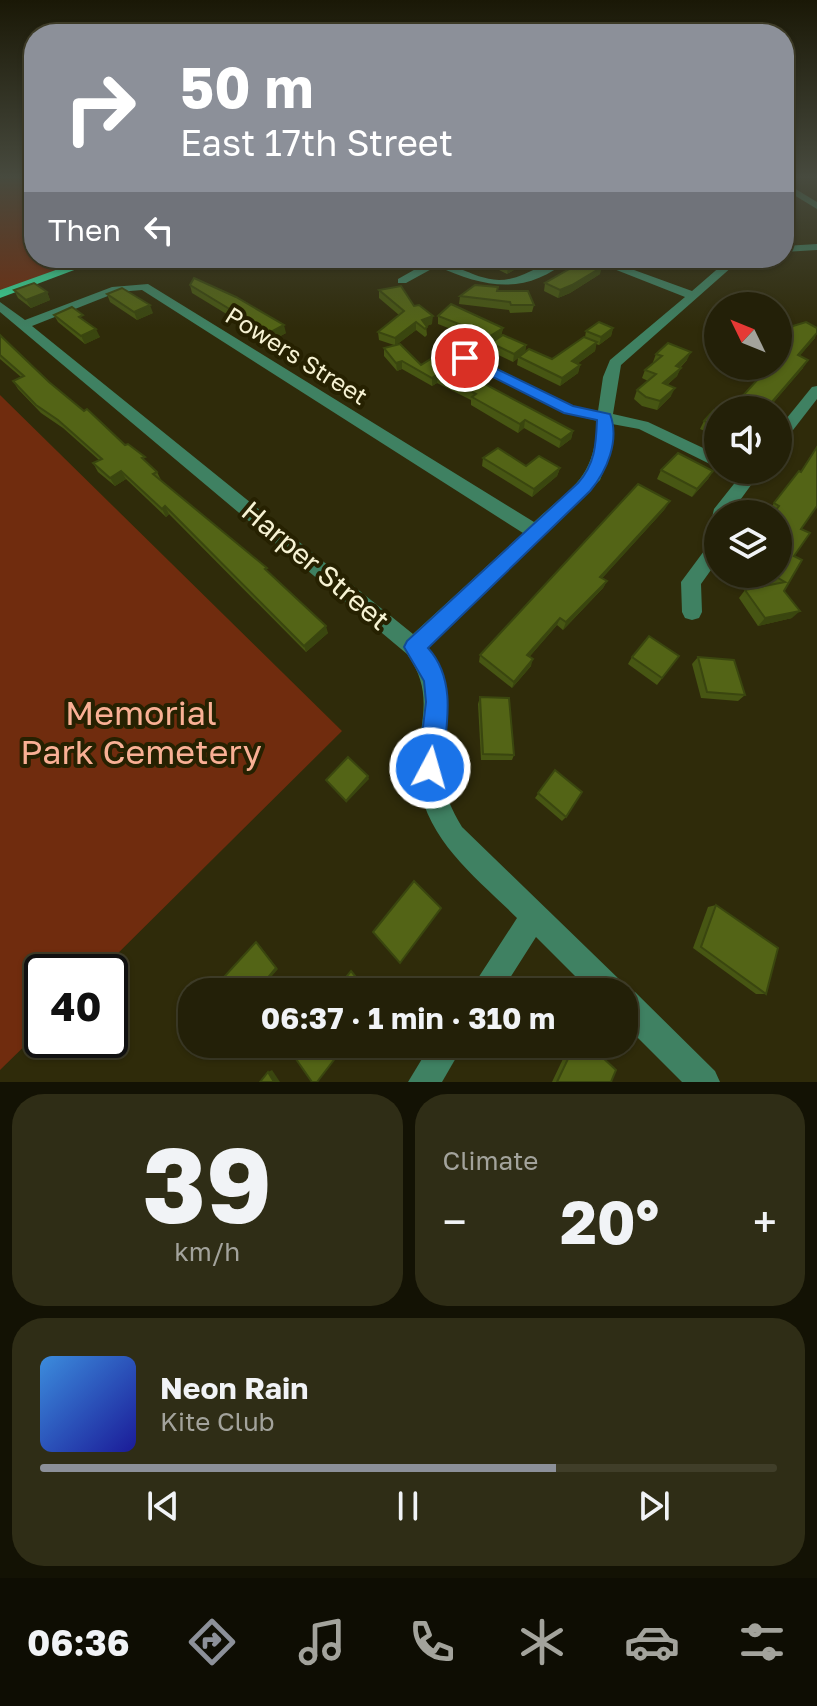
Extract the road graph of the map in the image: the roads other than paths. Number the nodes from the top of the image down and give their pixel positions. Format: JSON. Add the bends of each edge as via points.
{"nodes":[{"id":1,"x":817,"y":247,"type":"edge"},
{"id":2,"x":794,"y":248,"type":"edge"},
{"id":3,"x":72,"y":268,"type":"edge"},
{"id":4,"x":421,"y":268,"type":"edge"},
{"id":5,"x":451,"y":268,"type":"edge"},
{"id":6,"x":548,"y":268,"type":"edge"},
{"id":7,"x":618,"y":268,"type":"edge"},
{"id":8,"x":726,"y":268,"type":"edge"},
{"id":9,"x":402,"y":281,"type":"dead end"},
{"id":10,"x":0,"y":294,"type":"edge"},
{"id":11,"x":694,"y":296,"type":"junction"},
{"id":12,"x":0,"y":306,"type":"edge"},
{"id":13,"x":24,"y":325,"type":"junction"},
{"id":14,"x":442,"y":347,"type":"dead end"},
{"id":15,"x":817,"y":390,"type":"edge"},
{"id":16,"x":605,"y":417,"type":"junction"},
{"id":17,"x":792,"y":421,"type":"edge"},
{"id":18,"x":704,"y":455,"type":"edge"},
{"id":19,"x":534,"y":531,"type":"junction"},
{"id":20,"x":704,"y":565,"type":"edge"},
{"id":21,"x":692,"y":612,"type":"dead end"},
{"id":22,"x":414,"y":647,"type":"junction"},
{"id":23,"x":534,"y":916,"type":"junction"},
{"id":24,"x":493,"y":978,"type":"edge"},
{"id":25,"x":598,"y":978,"type":"edge"},
{"id":26,"x":638,"y":1017,"type":"edge"},
{"id":27,"x":440,"y":1058,"type":"edge"},
{"id":28,"x":424,"y":1082,"type":"edge"},
{"id":29,"x":704,"y":1082,"type":"edge"}],
"edges":[{"from":1,"to":2,"type":"street"},
{"from":3,"to":10,"type":"main road"},
{"from":4,"to":9,"type":"street"},
{"from":5,"to":6,"type":"street","via":[[509,284]]},
{"from":7,"to":11,"type":"street"},
{"from":8,"to":11,"type":"street"},
{"from":11,"to":16,"type":"street","via":[[615,363]]},
{"from":12,"to":13,"type":"street","name":"Harper Street"},
{"from":13,"to":19,"type":"street","name":"Powers Street","via":[[116,289],[144,286]]},
{"from":13,"to":22,"type":"street","name":"Harper Street"},
{"from":14,"to":16,"type":"street","via":[[569,410]]},
{"from":15,"to":17,"type":"street"},
{"from":16,"to":18,"type":"street","via":[[643,425]]},
{"from":16,"to":19,"type":"street","via":[[603,454],[594,476]]},
{"from":19,"to":22,"type":"street"},
{"from":20,"to":21,"type":"street","via":[[691,582]]},
{"from":22,"to":23,"type":"street","name":"Harper Street","via":[[435,681],[430,768],[440,816],[453,836]]},
{"from":23,"to":24,"type":"street"},
{"from":23,"to":25,"type":"street","name":"Harper Street"},
{"from":26,"to":29,"type":"street"},
{"from":27,"to":28,"type":"street"}]}
